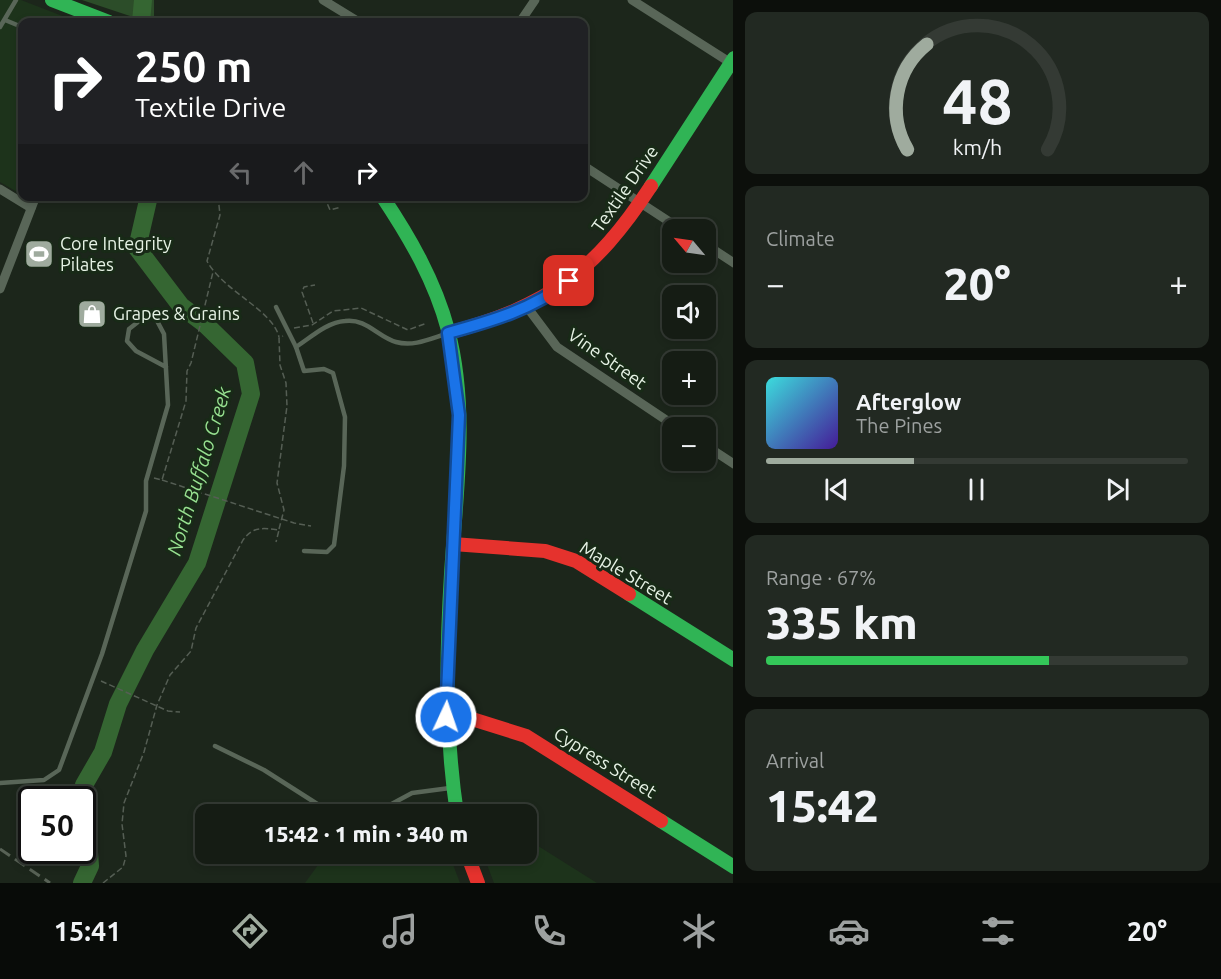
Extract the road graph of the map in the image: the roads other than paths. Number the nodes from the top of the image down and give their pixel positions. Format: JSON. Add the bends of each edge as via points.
{"nodes":[{"id":1,"x":15,"y":0,"type":"edge"},
{"id":2,"x":52,"y":0,"type":"edge"},
{"id":3,"x":323,"y":0,"type":"edge"},
{"id":4,"x":535,"y":0,"type":"edge"},
{"id":5,"x":632,"y":0,"type":"edge"},
{"id":6,"x":94,"y":18,"type":"edge"},
{"id":7,"x":352,"y":18,"type":"edge"},
{"id":8,"x":523,"y":18,"type":"edge"},
{"id":9,"x":5,"y":20,"type":"junction"},
{"id":10,"x":18,"y":25,"type":"edge"},
{"id":11,"x":0,"y":27,"type":"edge"},
{"id":12,"x":732,"y":62,"type":"edge"},
{"id":13,"x":588,"y":169,"type":"edge"},
{"id":14,"x":0,"y":189,"type":"edge"},
{"id":15,"x":18,"y":200,"type":"edge"},
{"id":16,"x":20,"y":201,"type":"edge"},
{"id":17,"x":34,"y":201,"type":"edge"},
{"id":18,"x":385,"y":201,"type":"edge"},
{"id":19,"x":640,"y":203,"type":"junction"},
{"id":20,"x":31,"y":208,"type":"junction"},
{"id":21,"x":665,"y":219,"type":"edge"},
{"id":22,"x":716,"y":251,"type":"edge"},
{"id":23,"x":733,"y":262,"type":"edge"},
{"id":24,"x":0,"y":289,"type":"edge"},
{"id":25,"x":276,"y":307,"type":"dead end"},
{"id":26,"x":527,"y":307,"type":"junction"},
{"id":27,"x":448,"y":333,"type":"junction"},
{"id":28,"x":296,"y":347,"type":"junction"},
{"id":29,"x":166,"y":367,"type":"junction"},
{"id":30,"x":662,"y":417,"type":"edge"},
{"id":31,"x":716,"y":452,"type":"edge"},
{"id":32,"x":733,"y":463,"type":"edge"},
{"id":33,"x":453,"y":544,"type":"junction"},
{"id":34,"x":304,"y":551,"type":"dead end"},
{"id":35,"x":733,"y":659,"type":"edge"},
{"id":36,"x":446,"y":717,"type":"junction"},
{"id":37,"x":215,"y":746,"type":"dead end"},
{"id":38,"x":0,"y":783,"type":"edge"},
{"id":39,"x":452,"y":788,"type":"junction"},
{"id":40,"x":317,"y":804,"type":"edge"},
{"id":41,"x":392,"y":804,"type":"edge"},
{"id":42,"x":455,"y":804,"type":"edge"},
{"id":43,"x":471,"y":864,"type":"edge"},
{"id":44,"x":733,"y":866,"type":"edge"},
{"id":45,"x":478,"y":883,"type":"edge"}],
"edges":[{"from":1,"to":9,"type":"lane"},
{"from":2,"to":6,"type":"street"},
{"from":3,"to":7,"type":"street"},
{"from":4,"to":8,"type":"street"},
{"from":5,"to":12,"type":"street"},
{"from":9,"to":10,"type":"lane"},
{"from":9,"to":11,"type":"lane"},
{"from":12,"to":19,"type":"street","name":"Textile Drive"},
{"from":13,"to":19,"type":"street"},
{"from":14,"to":15,"type":"street"},
{"from":16,"to":20,"type":"street"},
{"from":17,"to":20,"type":"street"},
{"from":18,"to":27,"type":"street","via":[[424,269]]},
{"from":19,"to":21,"type":"street"},
{"from":19,"to":26,"type":"street","name":"Textile Drive","via":[[594,261],[556,291]]},
{"from":20,"to":24,"type":"street"},
{"from":22,"to":23,"type":"street"},
{"from":25,"to":28,"type":"lane"},
{"from":26,"to":27,"type":"street","name":"Textile Drive"},
{"from":26,"to":30,"type":"street","name":"Vine Street","via":[[557,347]]},
{"from":27,"to":28,"type":"lane","via":[[414,344],[395,342],[346,320]]},
{"from":27,"to":33,"type":"street","via":[[459,415]]},
{"from":28,"to":34,"type":"lane","via":[[304,371],[324,369],[333,373],[345,417],[344,466],[334,545],[327,552]]},
{"from":29,"to":29,"type":"lane","via":[[136,351],[127,340],[129,329],[143,318],[155,317],[164,334]]},
{"from":29,"to":38,"type":"lane","via":[[168,405],[148,476],[146,511],[102,654],[59,770],[44,780]]},
{"from":31,"to":32,"type":"street"},
{"from":33,"to":35,"type":"street","name":"Maple Street","via":[[546,551],[576,561]]},
{"from":33,"to":36,"type":"street"},
{"from":36,"to":39,"type":"street"},
{"from":36,"to":44,"type":"street","name":"Cypress Street","via":[[472,719],[526,736]]},
{"from":37,"to":40,"type":"lane","via":[[264,770]]},
{"from":39,"to":41,"type":"lane","via":[[412,793]]},
{"from":39,"to":42,"type":"street"},
{"from":43,"to":45,"type":"street"}]}
